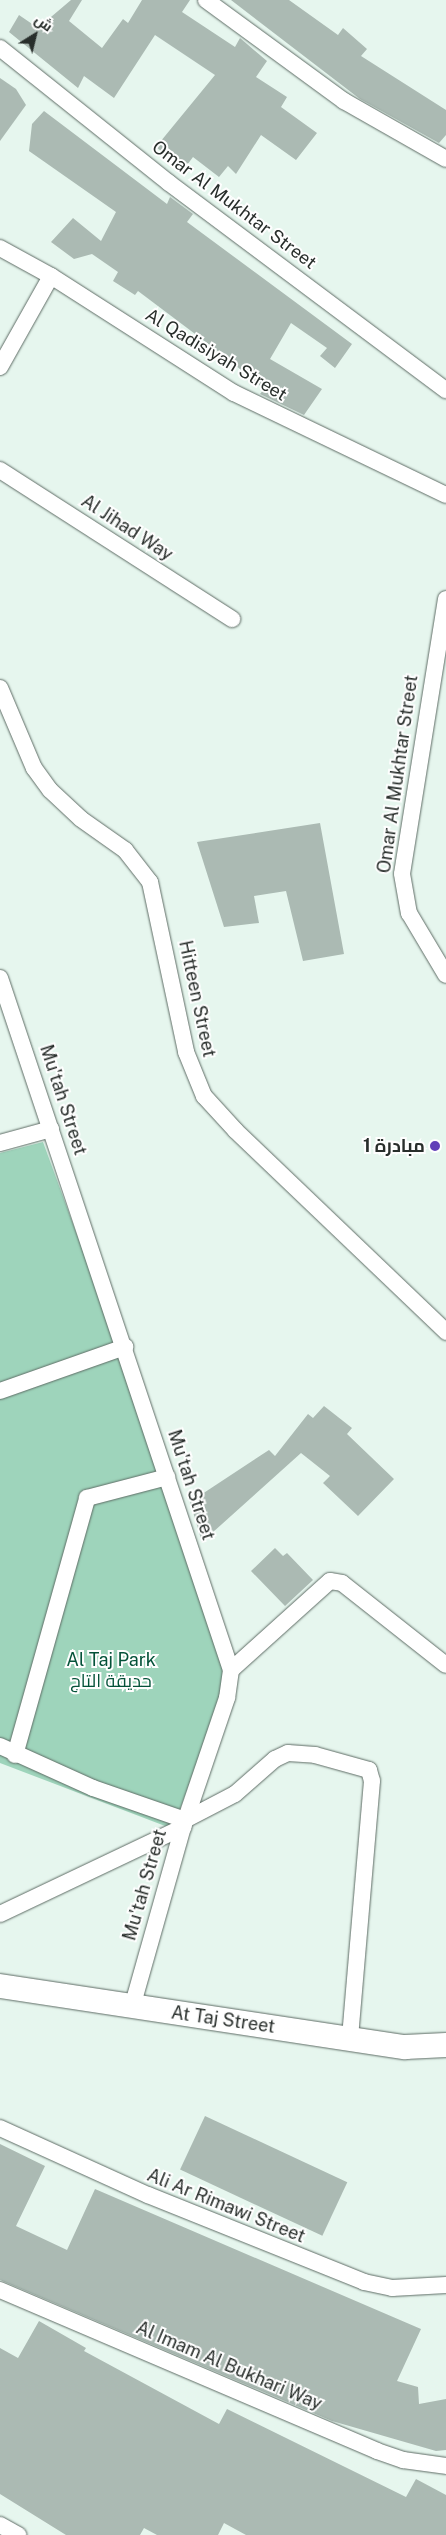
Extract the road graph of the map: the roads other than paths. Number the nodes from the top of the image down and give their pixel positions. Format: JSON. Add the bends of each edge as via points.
{"nodes":[{"id":1,"x":206,"y":0,"type":"edge"},
{"id":2,"x":0,"y":48,"type":"edge"},
{"id":3,"x":446,"y":159,"type":"edge"},
{"id":4,"x":0,"y":248,"type":"edge"},
{"id":5,"x":51,"y":276,"type":"junction"},
{"id":6,"x":0,"y":368,"type":"edge"},
{"id":7,"x":446,"y":390,"type":"edge"},
{"id":8,"x":0,"y":470,"type":"edge"},
{"id":9,"x":446,"y":495,"type":"edge"},
{"id":10,"x":446,"y":598,"type":"edge"},
{"id":11,"x":232,"y":619,"type":"dead end"},
{"id":12,"x":0,"y":688,"type":"edge"},
{"id":13,"x":446,"y":975,"type":"edge"},
{"id":14,"x":0,"y":978,"type":"edge"},
{"id":15,"x":51,"y":1129,"type":"junction"},
{"id":16,"x":0,"y":1144,"type":"edge"},
{"id":17,"x":446,"y":1332,"type":"edge"},
{"id":18,"x":125,"y":1347,"type":"junction"},
{"id":19,"x":0,"y":1392,"type":"edge"},
{"id":20,"x":167,"y":1477,"type":"junction"},
{"id":21,"x":446,"y":1665,"type":"edge"},
{"id":22,"x":231,"y":1670,"type":"junction"},
{"id":23,"x":0,"y":1746,"type":"edge"},
{"id":24,"x":15,"y":1755,"type":"junction"},
{"id":25,"x":184,"y":1824,"type":"junction"},
{"id":26,"x":0,"y":1914,"type":"edge"},
{"id":27,"x":0,"y":1986,"type":"edge"},
{"id":28,"x":132,"y":2007,"type":"junction"},
{"id":29,"x":350,"y":2039,"type":"junction"},
{"id":30,"x":446,"y":2044,"type":"edge"},
{"id":31,"x":0,"y":2128,"type":"edge"},
{"id":32,"x":446,"y":2285,"type":"edge"},
{"id":33,"x":0,"y":2290,"type":"edge"},
{"id":34,"x":446,"y":2466,"type":"edge"},
{"id":35,"x":0,"y":2525,"type":"edge"},
{"id":36,"x":18,"y":2535,"type":"edge"}],
"edges":[{"from":1,"to":3,"type":"street","via":[[344,101]]},
{"from":2,"to":7,"type":"street","name":"Omar Al Mukhtar Street","via":[[169,183]]},
{"from":4,"to":5,"type":"street","name":"Al Qadisiyah Street"},
{"from":5,"to":6,"type":"street"},
{"from":5,"to":9,"type":"street","name":"Al Qadisiyah Street","via":[[234,394]]},
{"from":8,"to":11,"type":"street","name":"Al Jihad Way"},
{"from":10,"to":13,"type":"street","name":"Omar Al Mukhtar Street","via":[[402,874],[409,913]]},
{"from":12,"to":17,"type":"street","name":"Hitteen Street","via":[[34,768],[45,783],[81,819],[125,850],[150,882],[186,1052],[204,1096],[236,1131]]},
{"from":14,"to":15,"type":"street","name":"Mu'tah Street"},
{"from":15,"to":16,"type":"street"},
{"from":15,"to":18,"type":"street","name":"Mu'tah Street"},
{"from":18,"to":19,"type":"street"},
{"from":18,"to":20,"type":"street","name":"Mu'tah Street"},
{"from":20,"to":22,"type":"street","name":"Mu'tah Street"},
{"from":20,"to":24,"type":"street","via":[[87,1498]]},
{"from":21,"to":22,"type":"street","via":[[342,1583],[330,1581]]},
{"from":22,"to":25,"type":"street","name":"Mu'tah Street","via":[[227,1698]]},
{"from":23,"to":24,"type":"street"},
{"from":24,"to":25,"type":"street"},
{"from":25,"to":26,"type":"street"},
{"from":25,"to":28,"type":"street","name":"Mu'tah Street"},
{"from":25,"to":29,"type":"street","via":[[228,1798],[279,1756],[288,1753],[315,1755],[369,1770],[372,1781]]},
{"from":27,"to":28,"type":"street","name":"At Taj Street"},
{"from":28,"to":29,"type":"street","name":"At Taj Street"},
{"from":29,"to":30,"type":"street","name":"At Taj Street","via":[[419,2048]]},
{"from":31,"to":32,"type":"street","name":"Ali Ar Rimawi Street","via":[[148,2195],[364,2282],[392,2288]]},
{"from":33,"to":34,"type":"street","name":"Al Imam Al Bukhari Way","via":[[377,2451],[403,2460]]},
{"from":35,"to":36,"type":"street"}]}
